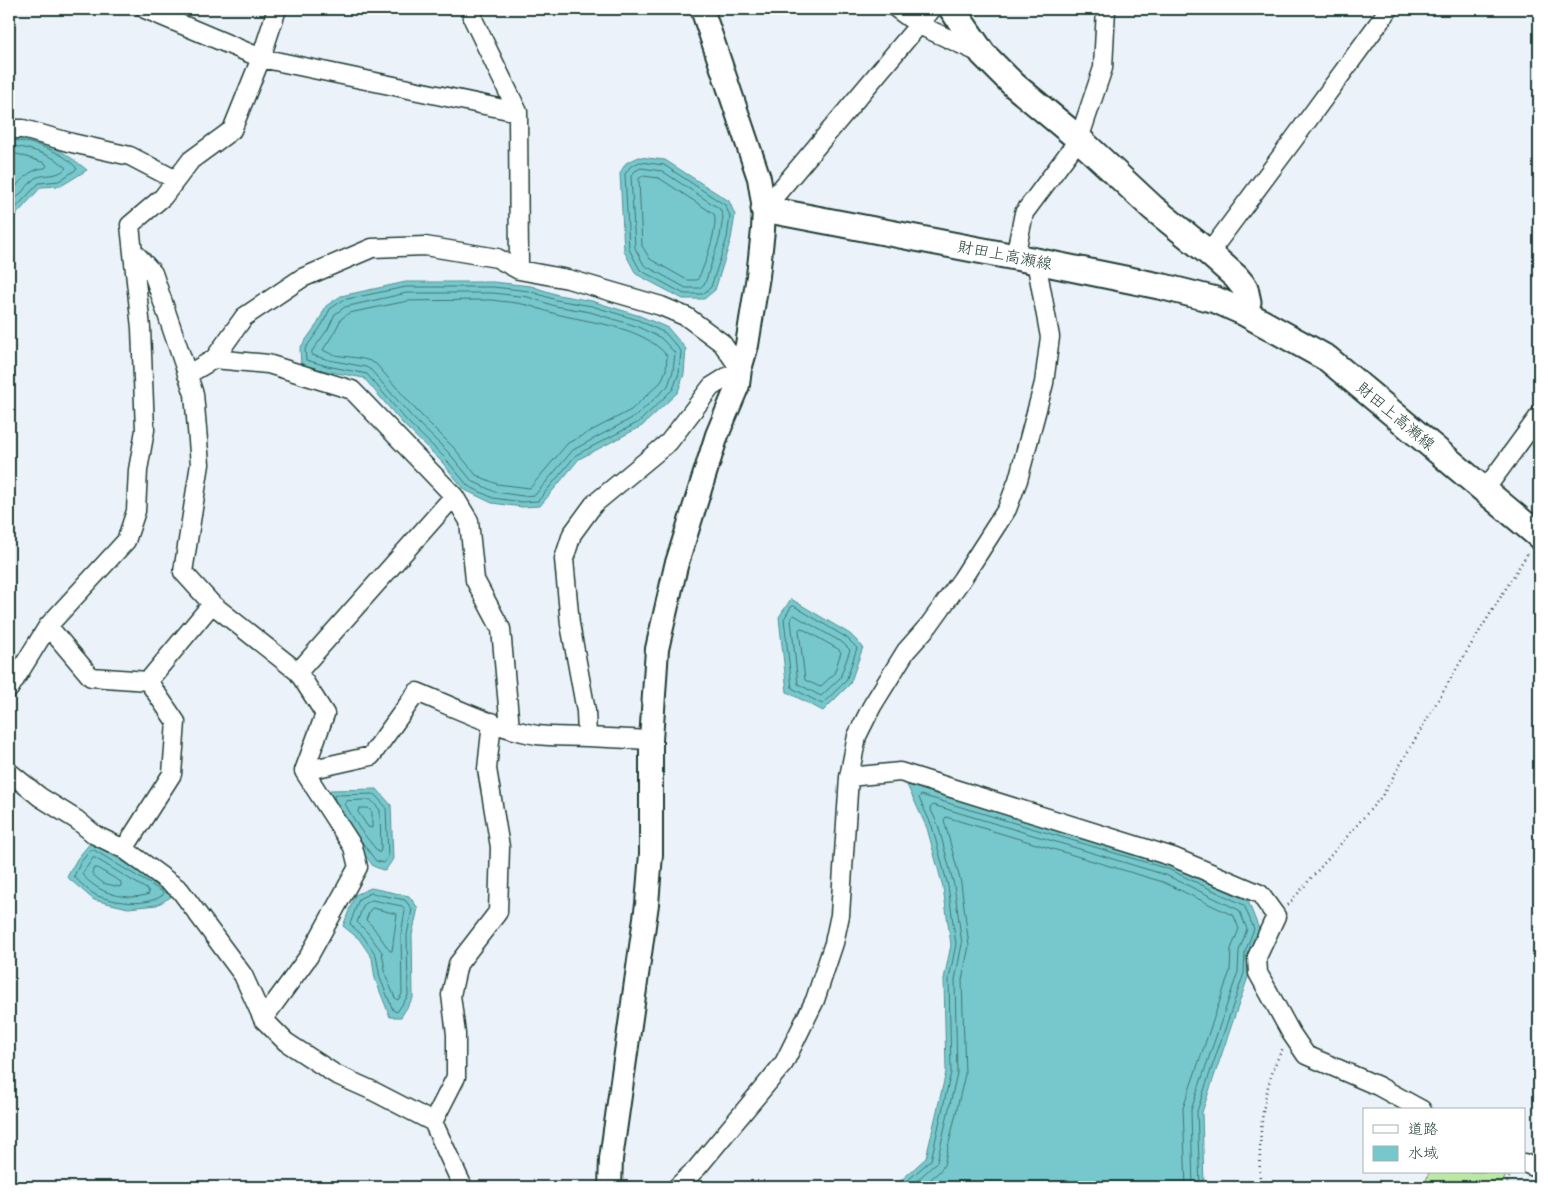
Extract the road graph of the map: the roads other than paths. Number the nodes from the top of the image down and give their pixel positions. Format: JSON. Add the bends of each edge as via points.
{"nodes":[{"id":1,"x":145,"y":9,"type":"edge"},
{"id":2,"x":277,"y":9,"type":"edge"},
{"id":3,"x":473,"y":9,"type":"edge"},
{"id":4,"x":702,"y":9,"type":"edge"},
{"id":5,"x":897,"y":9,"type":"edge"},
{"id":6,"x":932,"y":9,"type":"edge"},
{"id":7,"x":952,"y":9,"type":"edge"},
{"id":8,"x":1106,"y":9,"type":"edge"},
{"id":9,"x":1389,"y":9,"type":"edge"},
{"id":10,"x":918,"y":25,"type":"junction"},
{"id":11,"x":982,"y":54,"type":"junction"},
{"id":12,"x":261,"y":58,"type":"junction"},
{"id":13,"x":518,"y":112,"type":"junction"},
{"id":14,"x":9,"y":128,"type":"edge"},
{"id":15,"x":1079,"y":139,"type":"junction"},
{"id":16,"x":176,"y":180,"type":"junction"},
{"id":17,"x":764,"y":209,"type":"junction"},
{"id":18,"x":133,"y":251,"type":"junction"},
{"id":19,"x":1209,"y":253,"type":"junction"},
{"id":20,"x":1026,"y":259,"type":"junction"},
{"id":21,"x":518,"y":270,"type":"junction"},
{"id":22,"x":1242,"y":312,"type":"junction"},
{"id":23,"x":214,"y":359,"type":"junction"},
{"id":24,"x":740,"y":369,"type":"junction"},
{"id":25,"x":187,"y":375,"type":"junction"},
{"id":26,"x":1539,"y":416,"type":"edge"},
{"id":27,"x":1484,"y":491,"type":"junction"},
{"id":28,"x":454,"y":496,"type":"junction"},
{"id":29,"x":1539,"y":536,"type":"edge"},
{"id":30,"x":212,"y":604,"type":"junction"},
{"id":31,"x":48,"y":626,"type":"junction"},
{"id":32,"x":298,"y":672,"type":"junction"},
{"id":33,"x":148,"y":682,"type":"junction"},
{"id":34,"x":9,"y":689,"type":"edge"},
{"id":35,"x":492,"y":722,"type":"junction"},
{"id":36,"x":510,"y":728,"type":"junction"},
{"id":37,"x":587,"y":737,"type":"junction"},
{"id":38,"x":651,"y":740,"type":"junction"},
{"id":39,"x":304,"y":771,"type":"junction"},
{"id":40,"x":9,"y":772,"type":"edge"},
{"id":41,"x":848,"y":777,"type":"junction"},
{"id":42,"x":124,"y":849,"type":"junction"},
{"id":43,"x":264,"y":1019,"type":"junction"},
{"id":44,"x":1418,"y":1108,"type":"edge"},
{"id":45,"x":433,"y":1122,"type":"junction"},
{"id":46,"x":1526,"y":1164,"type":"edge"},
{"id":47,"x":1539,"y":1169,"type":"edge"},
{"id":48,"x":463,"y":1187,"type":"edge"},
{"id":49,"x":610,"y":1187,"type":"edge"},
{"id":50,"x":677,"y":1187,"type":"edge"}],
"edges":[{"from":1,"to":12,"type":"street"},
{"from":2,"to":12,"type":"street"},
{"from":3,"to":13,"type":"street","via":[[473,19]]},
{"from":4,"to":17,"type":"street","via":[[759,178]]},
{"from":5,"to":10,"type":"street"},
{"from":6,"to":10,"type":"street"},
{"from":7,"to":11,"type":"main road"},
{"from":8,"to":15,"type":"street","via":[[1103,68]]},
{"from":9,"to":19,"type":"street"},
{"from":10,"to":11,"type":"street"},
{"from":10,"to":17,"type":"street"},
{"from":11,"to":15,"type":"main road"},
{"from":12,"to":13,"type":"street"},
{"from":12,"to":16,"type":"street","via":[[232,130],[191,160]]},
{"from":13,"to":21,"type":"street"},
{"from":14,"to":16,"type":"street","via":[[23,128],[130,156]]},
{"from":15,"to":19,"type":"main road","via":[[1153,208]]},
{"from":15,"to":20,"type":"street","via":[[1024,214]]},
{"from":16,"to":18,"type":"street","via":[[162,198],[130,225]]},
{"from":17,"to":20,"type":"main road","name":"財田上高瀬線"},
{"from":17,"to":24,"type":"street","via":[[758,276]]},
{"from":18,"to":25,"type":"street","via":[[153,273]]},
{"from":18,"to":31,"type":"street","via":[[145,430],[138,470],[136,511],[126,541]]},
{"from":19,"to":22,"type":"main road","via":[[1245,288],[1248,302]]},
{"from":20,"to":22,"type":"main road","name":"財田上高瀬線","via":[[1173,289],[1216,300]]},
{"from":20,"to":41,"type":"street","via":[[1050,337],[1044,383],[1018,480],[1007,508],[962,579],[906,651],[872,706],[857,736]]},
{"from":21,"to":23,"type":"street","via":[[496,258],[425,246],[372,248],[302,278],[244,317]]},
{"from":21,"to":24,"type":"street","via":[[568,279],[661,306],[686,317],[722,343]]},
{"from":22,"to":27,"type":"main road","name":"財田上高瀬線","via":[[1328,359]]},
{"from":23,"to":25,"type":"street"},
{"from":23,"to":28,"type":"street","via":[[268,364],[352,390]]},
{"from":24,"to":37,"type":"street","via":[[712,387],[669,442],[594,504],[572,534],[564,559]]},
{"from":24,"to":38,"type":"street","via":[[738,385],[717,435],[676,566],[657,649]]},
{"from":25,"to":30,"type":"street","via":[[194,394],[200,464],[183,572]]},
{"from":26,"to":27,"type":"street"},
{"from":27,"to":29,"type":"main road","name":"財田上高瀬線"},
{"from":28,"to":32,"type":"street"},
{"from":28,"to":36,"type":"street","via":[[469,521],[475,580],[501,630]]},
{"from":30,"to":32,"type":"street"},
{"from":30,"to":33,"type":"street"},
{"from":31,"to":33,"type":"street","via":[[91,677]]},
{"from":31,"to":34,"type":"street"},
{"from":32,"to":39,"type":"street","via":[[325,714]]},
{"from":33,"to":42,"type":"street","via":[[176,722],[172,774]]},
{"from":35,"to":36,"type":"street"},
{"from":35,"to":39,"type":"street","via":[[417,692],[371,756]]},
{"from":35,"to":45,"type":"street","via":[[486,769],[500,847],[498,912],[458,964],[451,995],[456,1034],[456,1077]]},
{"from":36,"to":37,"type":"street","via":[[537,735]]},
{"from":37,"to":38,"type":"street"},
{"from":38,"to":49,"type":"street","via":[[651,854],[647,904],[610,1159]]},
{"from":39,"to":43,"type":"street","via":[[353,847],[358,867],[309,956]]},
{"from":40,"to":42,"type":"street","via":[[95,835]]},
{"from":41,"to":44,"type":"street","via":[[900,772],[1173,857],[1260,894],[1276,916],[1257,957],[1258,973],[1306,1055],[1378,1086]]},
{"from":41,"to":50,"type":"street","via":[[840,915],[815,1000],[784,1063]]},
{"from":42,"to":43,"type":"street","via":[[180,890],[243,975]]},
{"from":43,"to":45,"type":"street","via":[[286,1042],[335,1074]]},
{"from":45,"to":48,"type":"street"},
{"from":46,"to":47,"type":"street"}]}
